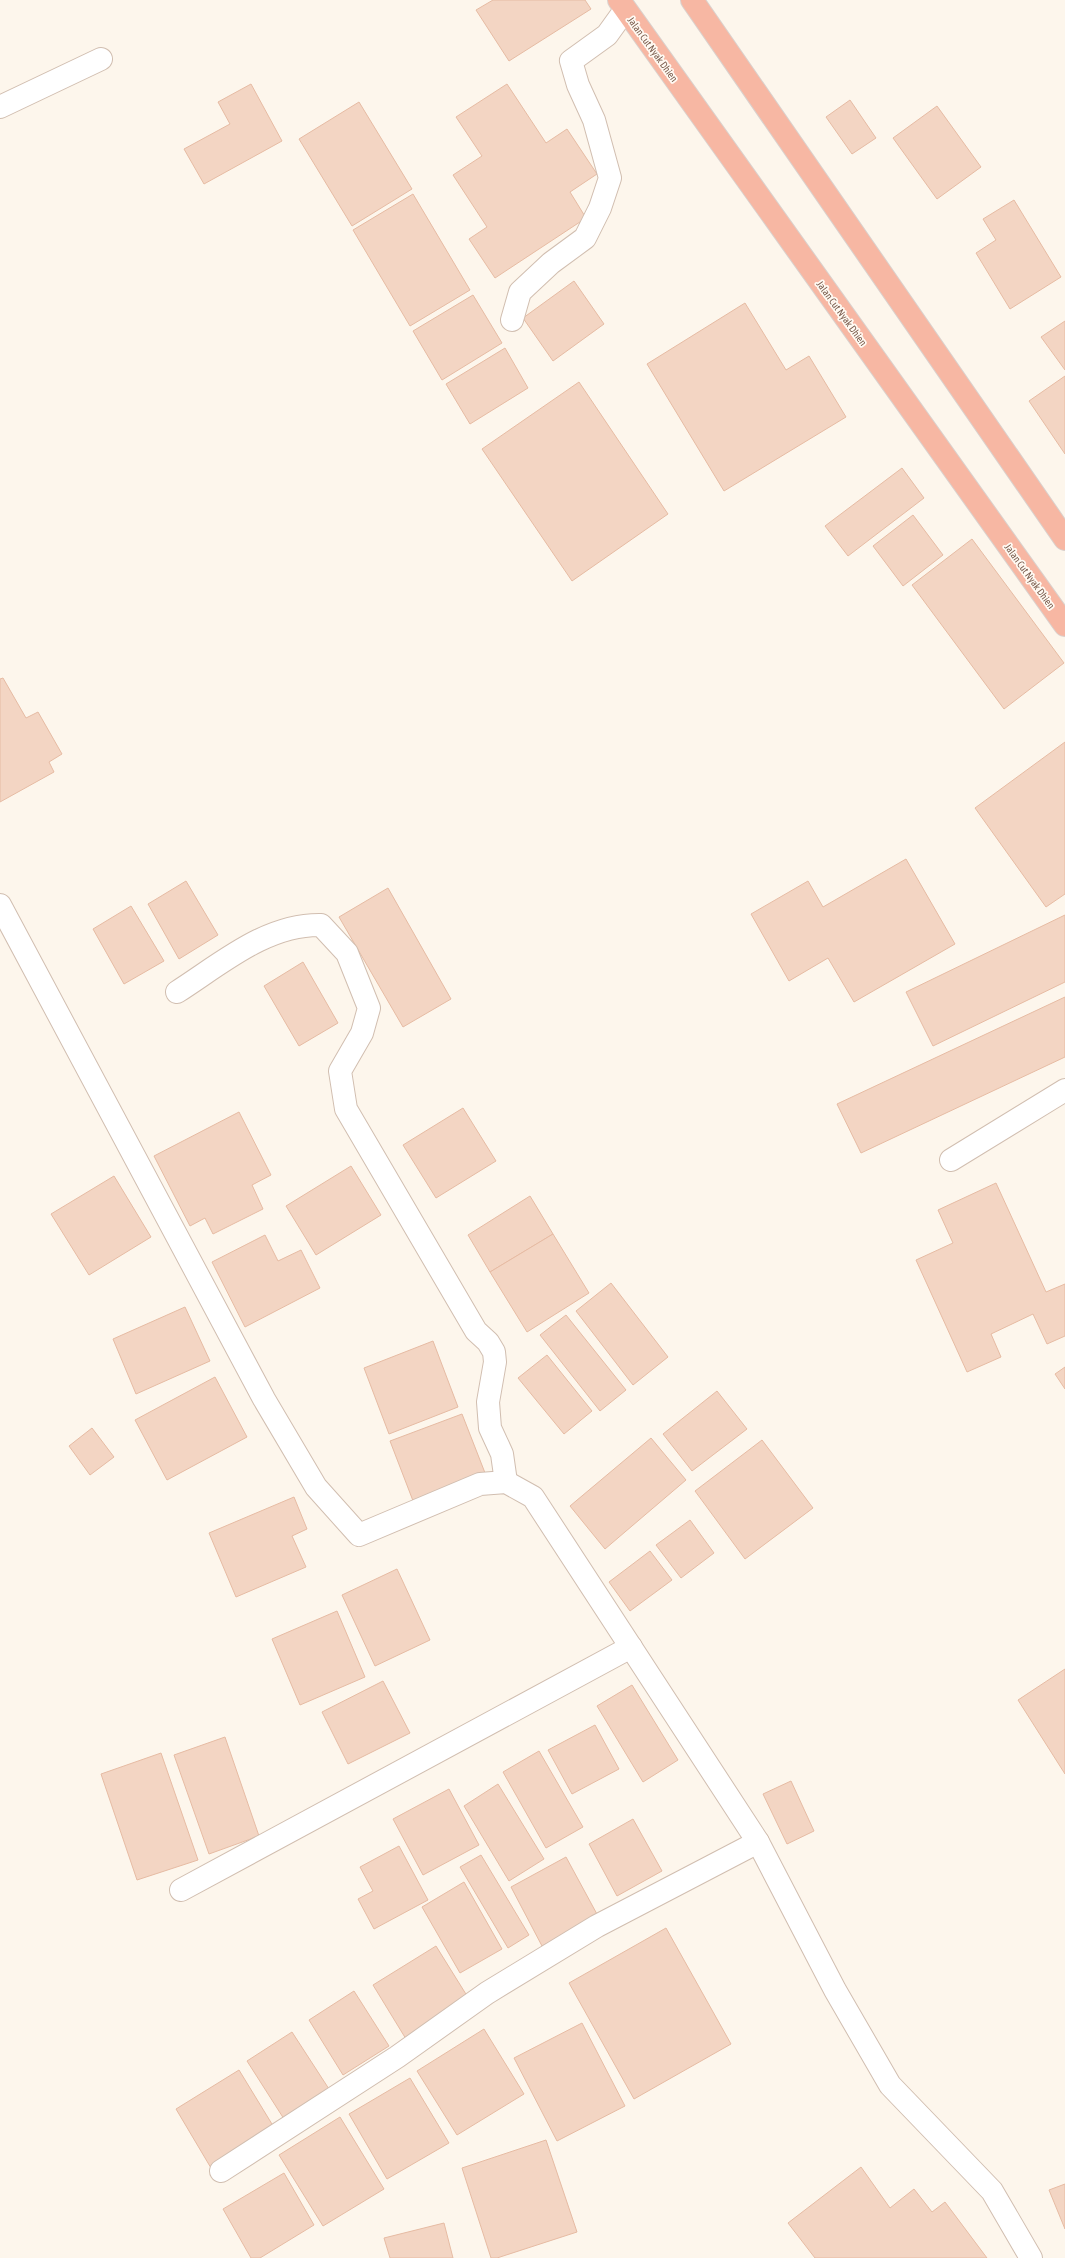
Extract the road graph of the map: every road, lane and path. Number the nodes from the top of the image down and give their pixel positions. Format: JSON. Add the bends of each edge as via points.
{"nodes":[{"id":1,"x":692,"y":0,"type":"edge"},
{"id":2,"x":622,"y":5,"type":"edge"},
{"id":3,"x":101,"y":59,"type":"dead end"},
{"id":4,"x":0,"y":107,"type":"edge"},
{"id":5,"x":512,"y":320,"type":"dead end"},
{"id":6,"x":1065,"y":539,"type":"edge"},
{"id":7,"x":1065,"y":625,"type":"edge"},
{"id":8,"x":0,"y":905,"type":"edge"},
{"id":9,"x":177,"y":992,"type":"dead end"},
{"id":10,"x":1065,"y":1090,"type":"edge"},
{"id":11,"x":951,"y":1160,"type":"dead end"},
{"id":12,"x":506,"y":1482,"type":"junction"},
{"id":13,"x":631,"y":1647,"type":"junction"},
{"id":14,"x":758,"y":1842,"type":"junction"},
{"id":15,"x":180,"y":1890,"type":"dead end"},
{"id":16,"x":220,"y":2171,"type":"dead end"},
{"id":17,"x":1031,"y":2258,"type":"edge"}],
"edges":[{"from":1,"to":6,"type":"highway"},
{"from":2,"to":5,"type":"street","via":[[607,34],[571,61],[578,85],[594,120],[610,178],[600,208],[585,238],[551,263],[520,292]]},
{"from":2,"to":7,"type":"highway","name":"Jalan Cut Nyak Dhien"},
{"from":3,"to":4,"type":"street"},
{"from":8,"to":12,"type":"street","via":[[260,1392],[316,1487],[359,1535],[480,1484]]},
{"from":9,"to":12,"type":"street","via":[[266,936],[302,925],[321,925],[347,952],[369,1008],[362,1033],[340,1071],[346,1110],[476,1331],[494,1352],[495,1362],[488,1402],[490,1428],[502,1454]]},
{"from":10,"to":11,"type":"street"},
{"from":12,"to":13,"type":"street","via":[[533,1497]]},
{"from":13,"to":14,"type":"street"},
{"from":13,"to":15,"type":"street"},
{"from":14,"to":16,"type":"street","via":[[597,1926],[487,1993],[397,2057]]},
{"from":14,"to":17,"type":"street","via":[[835,1990],[890,2084],[992,2191]]}]}
